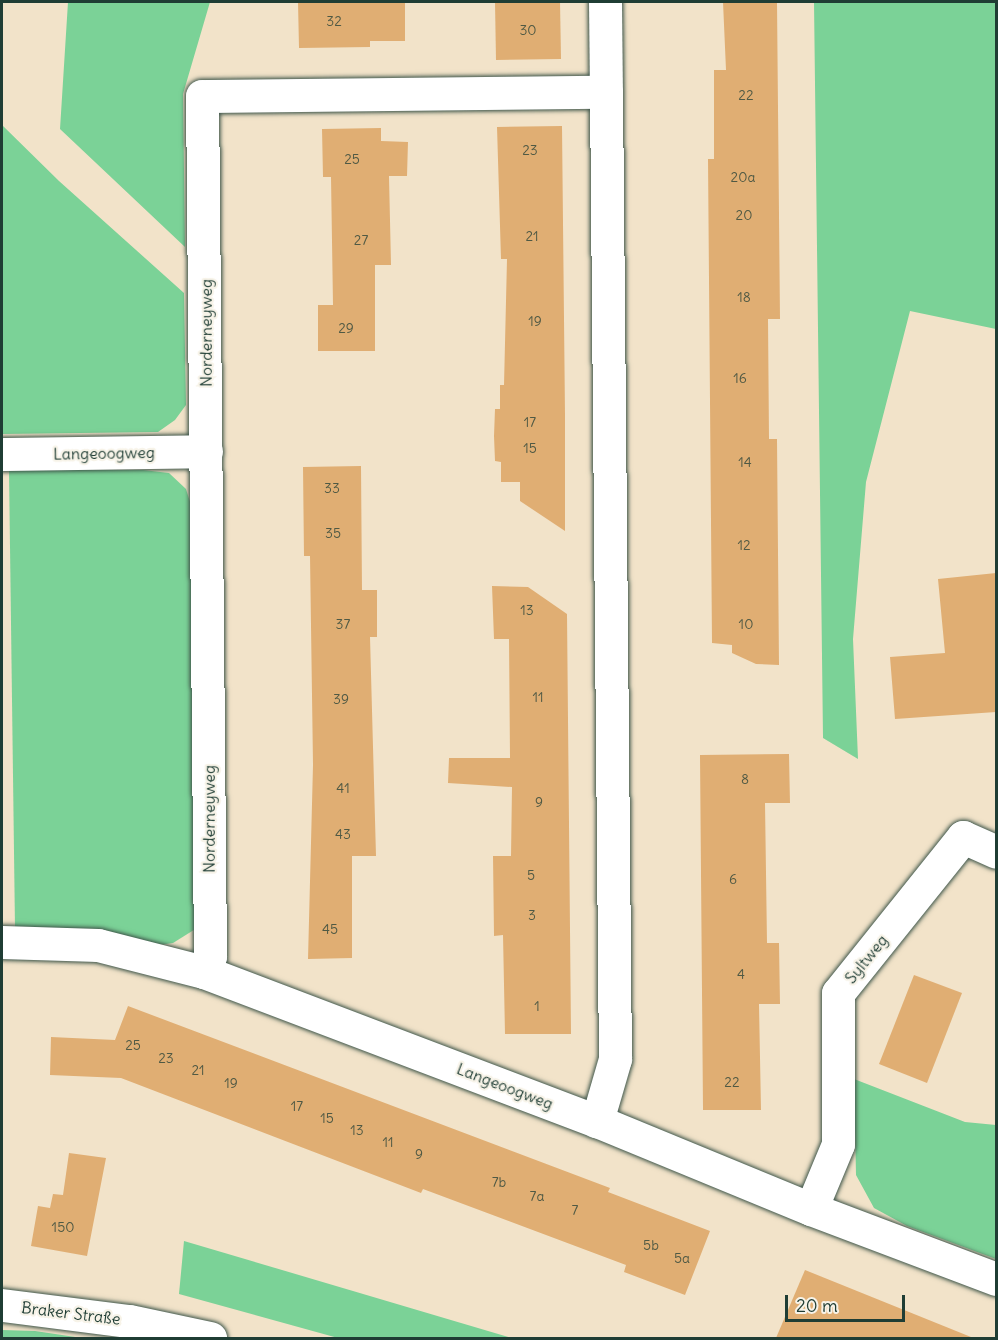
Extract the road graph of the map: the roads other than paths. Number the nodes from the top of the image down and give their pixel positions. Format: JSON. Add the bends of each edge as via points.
{"nodes":[{"id":1,"x":605,"y":2,"type":"edge"},
{"id":2,"x":606,"y":92,"type":"junction"},
{"id":3,"x":207,"y":452,"type":"junction"},
{"id":4,"x":2,"y":454,"type":"edge"},
{"id":5,"x":996,"y":852,"type":"edge"},
{"id":6,"x":2,"y":942,"type":"edge"},
{"id":7,"x":204,"y":972,"type":"junction"},
{"id":8,"x":597,"y":1121,"type":"junction"},
{"id":9,"x":811,"y":1209,"type":"junction"},
{"id":10,"x":996,"y":1279,"type":"edge"},
{"id":11,"x":2,"y":1305,"type":"edge"},
{"id":12,"x":210,"y":1338,"type":"edge"}],
"edges":[{"from":1,"to":2,"type":"street"},
{"from":2,"to":3,"type":"street","name":"Norderneyweg","via":[[202,96]]},
{"from":2,"to":8,"type":"street","via":[[615,1059]]},
{"from":3,"to":4,"type":"street","name":"Langeoogweg"},
{"from":3,"to":7,"type":"street","name":"Norderneyweg","via":[[210,956]]},
{"from":5,"to":9,"type":"street","name":"Syltweg","via":[[963,837],[838,993],[838,1144]]},
{"from":6,"to":7,"type":"street","name":"Langeoogweg","via":[[98,945]]},
{"from":7,"to":8,"type":"street","name":"Langeoogweg"},
{"from":8,"to":9,"type":"street","name":"Langeoogweg"},
{"from":9,"to":10,"type":"street","name":"Langeoogweg"},
{"from":11,"to":12,"type":"street","name":"Braker Straße","via":[[129,1321]]}]}
